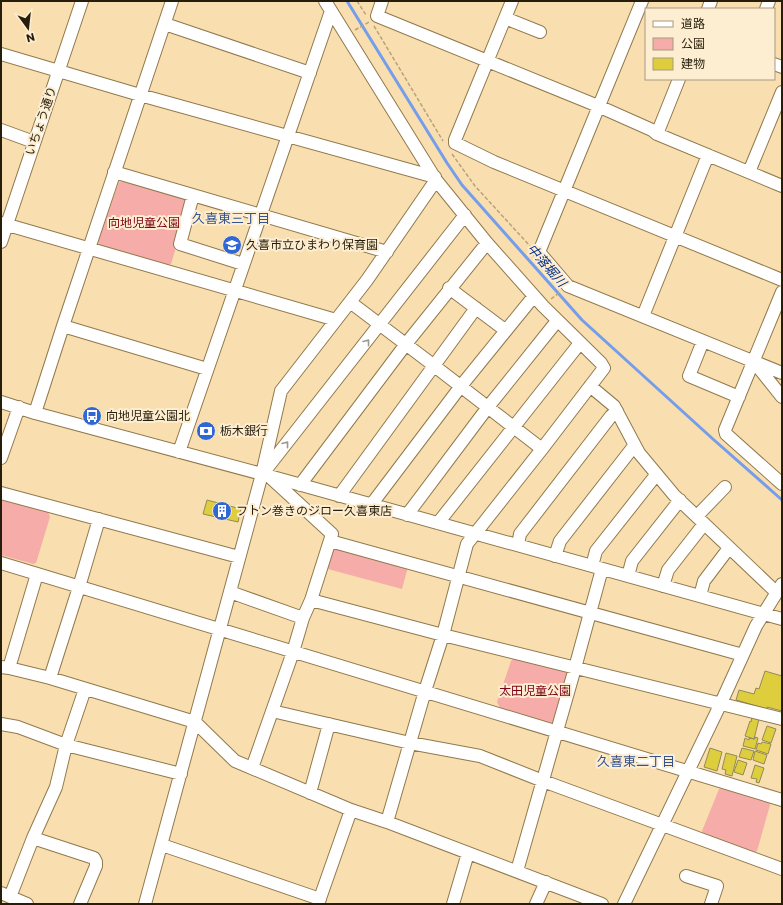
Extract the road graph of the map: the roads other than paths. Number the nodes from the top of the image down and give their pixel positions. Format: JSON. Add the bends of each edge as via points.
{"nodes":[{"id":1,"x":82,"y":1,"type":"edge"},
{"id":2,"x":172,"y":1,"type":"edge"},
{"id":3,"x":382,"y":1,"type":"edge"},
{"id":4,"x":512,"y":1,"type":"edge"},
{"id":5,"x":642,"y":1,"type":"edge"},
{"id":6,"x":328,"y":6,"type":"edge"},
{"id":7,"x":505,"y":18,"type":"junction"},
{"id":8,"x":165,"y":24,"type":"junction"},
{"id":9,"x":540,"y":32,"type":"dead end"},
{"id":10,"x":1,"y":54,"type":"edge"},
{"id":11,"x":487,"y":61,"type":"junction"},
{"id":12,"x":58,"y":71,"type":"junction"},
{"id":13,"x":310,"y":73,"type":"junction"},
{"id":14,"x":679,"y":80,"type":"edge"},
{"id":15,"x":782,"y":92,"type":"edge"},
{"id":16,"x":140,"y":95,"type":"junction"},
{"id":17,"x":598,"y":106,"type":"junction"},
{"id":18,"x":1,"y":130,"type":"edge"},
{"id":19,"x":657,"y":134,"type":"junction"},
{"id":20,"x":288,"y":137,"type":"junction"},
{"id":21,"x":34,"y":142,"type":"junction"},
{"id":22,"x":708,"y":155,"type":"junction"},
{"id":23,"x":114,"y":172,"type":"junction"},
{"id":24,"x":749,"y":172,"type":"junction"},
{"id":25,"x":436,"y":178,"type":"junction"},
{"id":26,"x":782,"y":186,"type":"edge"},
{"id":27,"x":563,"y":191,"type":"junction"},
{"id":28,"x":193,"y":195,"type":"junction"},
{"id":29,"x":261,"y":214,"type":"junction"},
{"id":30,"x":465,"y":215,"type":"junction"},
{"id":31,"x":4,"y":224,"type":"edge"},
{"id":32,"x":675,"y":236,"type":"junction"},
{"id":33,"x":1,"y":242,"type":"edge"},
{"id":34,"x":487,"y":242,"type":"junction"},
{"id":35,"x":89,"y":249,"type":"junction"},
{"id":36,"x":387,"y":252,"type":"junction"},
{"id":37,"x":243,"y":264,"type":"junction"},
{"id":38,"x":782,"y":280,"type":"edge"},
{"id":39,"x":449,"y":288,"type":"junction"},
{"id":40,"x":234,"y":290,"type":"junction"},
{"id":41,"x":782,"y":292,"type":"edge"},
{"id":42,"x":534,"y":296,"type":"junction"},
{"id":43,"x":350,"y":302,"type":"junction"},
{"id":44,"x":476,"y":308,"type":"junction"},
{"id":45,"x":643,"y":316,"type":"junction"},
{"id":46,"x":336,"y":320,"type":"junction"},
{"id":47,"x":557,"y":321,"type":"junction"},
{"id":48,"x":380,"y":324,"type":"junction"},
{"id":49,"x":62,"y":326,"type":"junction"},
{"id":50,"x":505,"y":330,"type":"junction"},
{"id":51,"x":703,"y":341,"type":"junction"},
{"id":52,"x":580,"y":343,"type":"junction"},
{"id":53,"x":406,"y":344,"type":"junction"},
{"id":54,"x":753,"y":361,"type":"junction"},
{"id":55,"x":433,"y":364,"type":"junction"},
{"id":56,"x":207,"y":369,"type":"junction"},
{"id":57,"x":782,"y":374,"type":"edge"},
{"id":58,"x":461,"y":386,"type":"junction"},
{"id":59,"x":590,"y":386,"type":"junction"},
{"id":60,"x":739,"y":397,"type":"junction"},
{"id":61,"x":782,"y":397,"type":"edge"},
{"id":62,"x":1,"y":402,"type":"edge"},
{"id":63,"x":19,"y":407,"type":"junction"},
{"id":64,"x":488,"y":407,"type":"junction"},
{"id":65,"x":617,"y":411,"type":"junction"},
{"id":66,"x":35,"y":413,"type":"junction"},
{"id":67,"x":514,"y":427,"type":"junction"},
{"id":68,"x":634,"y":446,"type":"junction"},
{"id":69,"x":542,"y":449,"type":"junction"},
{"id":70,"x":179,"y":452,"type":"junction"},
{"id":71,"x":1,"y":458,"type":"edge"},
{"id":72,"x":656,"y":474,"type":"junction"},
{"id":73,"x":266,"y":475,"type":"junction"},
{"id":74,"x":782,"y":484,"type":"edge"},
{"id":75,"x":300,"y":485,"type":"junction"},
{"id":76,"x":725,"y":487,"type":"dead end"},
{"id":77,"x":1,"y":493,"type":"edge"},
{"id":78,"x":339,"y":496,"type":"junction"},
{"id":79,"x":680,"y":500,"type":"junction"},
{"id":80,"x":371,"y":505,"type":"junction"},
{"id":81,"x":407,"y":515,"type":"junction"},
{"id":82,"x":99,"y":519,"type":"junction"},
{"id":83,"x":701,"y":520,"type":"junction"},
{"id":84,"x":438,"y":523,"type":"junction"},
{"id":85,"x":474,"y":534,"type":"junction"},
{"id":86,"x":330,"y":541,"type":"junction"},
{"id":87,"x":518,"y":545,"type":"junction"},
{"id":88,"x":729,"y":548,"type":"junction"},
{"id":89,"x":555,"y":556,"type":"junction"},
{"id":90,"x":239,"y":557,"type":"junction"},
{"id":91,"x":1,"y":563,"type":"edge"},
{"id":92,"x":597,"y":567,"type":"junction"},
{"id":93,"x":37,"y":574,"type":"junction"},
{"id":94,"x":628,"y":576,"type":"junction"},
{"id":95,"x":459,"y":577,"type":"junction"},
{"id":96,"x":663,"y":586,"type":"junction"},
{"id":97,"x":79,"y":587,"type":"junction"},
{"id":98,"x":779,"y":588,"type":"edge"},
{"id":99,"x":230,"y":592,"type":"junction"},
{"id":100,"x":700,"y":596,"type":"junction"},
{"id":101,"x":312,"y":600,"type":"junction"},
{"id":102,"x":591,"y":613,"type":"junction"},
{"id":103,"x":763,"y":614,"type":"junction"},
{"id":104,"x":303,"y":618,"type":"junction"},
{"id":105,"x":782,"y":620,"type":"edge"},
{"id":106,"x":219,"y":630,"type":"junction"},
{"id":107,"x":443,"y":635,"type":"junction"},
{"id":108,"x":293,"y":652,"type":"junction"},
{"id":109,"x":743,"y":655,"type":"junction"},
{"id":110,"x":5,"y":667,"type":"edge"},
{"id":111,"x":575,"y":668,"type":"junction"},
{"id":112,"x":50,"y":678,"type":"junction"},
{"id":113,"x":85,"y":689,"type":"junction"},
{"id":114,"x":425,"y":691,"type":"junction"},
{"id":115,"x":721,"y":703,"type":"junction"},
{"id":116,"x":272,"y":711,"type":"junction"},
{"id":117,"x":782,"y":718,"type":"edge"},
{"id":118,"x":195,"y":722,"type":"junction"},
{"id":119,"x":1,"y":724,"type":"edge"},
{"id":120,"x":328,"y":724,"type":"junction"},
{"id":121,"x":556,"y":732,"type":"junction"},
{"id":122,"x":410,"y":743,"type":"junction"},
{"id":123,"x":66,"y":745,"type":"junction"},
{"id":124,"x":252,"y":768,"type":"junction"},
{"id":125,"x":688,"y":771,"type":"junction"},
{"id":126,"x":181,"y":774,"type":"junction"},
{"id":127,"x":542,"y":781,"type":"junction"},
{"id":128,"x":310,"y":793,"type":"junction"},
{"id":129,"x":782,"y":800,"type":"edge"},
{"id":130,"x":351,"y":810,"type":"junction"},
{"id":131,"x":387,"y":822,"type":"junction"},
{"id":132,"x":662,"y":825,"type":"junction"},
{"id":133,"x":34,"y":838,"type":"junction"},
{"id":134,"x":162,"y":845,"type":"junction"},
{"id":135,"x":468,"y":853,"type":"junction"},
{"id":136,"x":782,"y":869,"type":"edge"},
{"id":137,"x":517,"y":871,"type":"junction"},
{"id":138,"x":686,"y":876,"type":"dead end"},
{"id":139,"x":546,"y":882,"type":"junction"},
{"id":140,"x":5,"y":895,"type":"edge"},
{"id":141,"x":319,"y":902,"type":"edge"},
{"id":142,"x":27,"y":904,"type":"edge"},
{"id":143,"x":80,"y":904,"type":"edge"},
{"id":144,"x":145,"y":904,"type":"edge"},
{"id":145,"x":453,"y":904,"type":"edge"},
{"id":146,"x":536,"y":904,"type":"edge"},
{"id":147,"x":602,"y":904,"type":"edge"},
{"id":148,"x":624,"y":904,"type":"edge"},
{"id":149,"x":711,"y":904,"type":"edge"}],
"edges":[{"from":1,"to":12,"type":"street","name":"いちょう通り"},
{"from":2,"to":8,"type":"street"},
{"from":3,"to":11,"type":"street","via":[[377,16]]},
{"from":4,"to":7,"type":"street"},
{"from":5,"to":17,"type":"street"},
{"from":6,"to":13,"type":"street"},
{"from":6,"to":25,"type":"street"},
{"from":7,"to":9,"type":"street"},
{"from":7,"to":11,"type":"street"},
{"from":8,"to":13,"type":"street"},
{"from":8,"to":16,"type":"street"},
{"from":10,"to":12,"type":"street"},
{"from":11,"to":17,"type":"street"},
{"from":11,"to":27,"type":"street","via":[[455,143]]},
{"from":12,"to":16,"type":"street"},
{"from":12,"to":21,"type":"street","name":"いちょう通り"},
{"from":13,"to":20,"type":"street"},
{"from":14,"to":19,"type":"street"},
{"from":15,"to":24,"type":"street"},
{"from":16,"to":20,"type":"street"},
{"from":16,"to":23,"type":"street"},
{"from":17,"to":19,"type":"street"},
{"from":17,"to":27,"type":"street"},
{"from":18,"to":21,"type":"street"},
{"from":19,"to":22,"type":"street"},
{"from":20,"to":25,"type":"street"},
{"from":20,"to":29,"type":"street"},
{"from":21,"to":31,"type":"street","name":"いちょう通り"},
{"from":22,"to":24,"type":"street"},
{"from":22,"to":32,"type":"street"},
{"from":23,"to":28,"type":"street"},
{"from":23,"to":35,"type":"street"},
{"from":24,"to":26,"type":"street"},
{"from":25,"to":30,"type":"street"},
{"from":25,"to":36,"type":"street"},
{"from":27,"to":32,"type":"street"},
{"from":27,"to":45,"type":"street","via":[[539,252],[568,286]]},
{"from":28,"to":29,"type":"street"},
{"from":28,"to":37,"type":"street","via":[[180,244]]},
{"from":29,"to":36,"type":"street"},
{"from":29,"to":37,"type":"street"},
{"from":30,"to":34,"type":"street"},
{"from":30,"to":48,"type":"street"},
{"from":31,"to":33,"type":"street","name":"いちょう通り"},
{"from":31,"to":35,"type":"street"},
{"from":32,"to":38,"type":"street"},
{"from":32,"to":45,"type":"street"},
{"from":34,"to":39,"type":"street"},
{"from":34,"to":42,"type":"street"},
{"from":35,"to":40,"type":"street"},
{"from":35,"to":49,"type":"street"},
{"from":36,"to":43,"type":"street"},
{"from":37,"to":40,"type":"street"},
{"from":39,"to":44,"type":"street"},
{"from":39,"to":53,"type":"street"},
{"from":40,"to":46,"type":"street"},
{"from":40,"to":56,"type":"street"},
{"from":41,"to":54,"type":"street"},
{"from":42,"to":47,"type":"street"},
{"from":42,"to":50,"type":"street"},
{"from":43,"to":46,"type":"street"},
{"from":43,"to":48,"type":"street"},
{"from":44,"to":50,"type":"street"},
{"from":44,"to":55,"type":"street"},
{"from":45,"to":51,"type":"street"},
{"from":46,"to":73,"type":"street","via":[[282,391]]},
{"from":47,"to":52,"type":"street"},
{"from":47,"to":64,"type":"street"},
{"from":48,"to":53,"type":"street"},
{"from":73,"to":48,"type":"street","one_way":true},
{"from":49,"to":56,"type":"street"},
{"from":49,"to":66,"type":"street"},
{"from":50,"to":58,"type":"street"},
{"from":51,"to":54,"type":"street"},
{"from":51,"to":60,"type":"street","via":[[689,376]]},
{"from":52,"to":59,"type":"street","via":[[604,368]]},
{"from":52,"to":67,"type":"street"},
{"from":53,"to":55,"type":"street"},
{"from":53,"to":75,"type":"street"},
{"from":54,"to":57,"type":"street"},
{"from":54,"to":60,"type":"street"},
{"from":54,"to":61,"type":"street"},
{"from":55,"to":58,"type":"street"},
{"from":55,"to":78,"type":"street"},
{"from":56,"to":70,"type":"street"},
{"from":58,"to":64,"type":"street"},
{"from":58,"to":80,"type":"street"},
{"from":59,"to":65,"type":"street"},
{"from":59,"to":69,"type":"street"},
{"from":60,"to":74,"type":"street","via":[[724,430]]},
{"from":62,"to":63,"type":"street"},
{"from":63,"to":66,"type":"street"},
{"from":63,"to":71,"type":"street"},
{"from":64,"to":67,"type":"street"},
{"from":64,"to":81,"type":"street"},
{"from":65,"to":68,"type":"street"},
{"from":65,"to":87,"type":"street","via":[[520,534]]},
{"from":66,"to":70,"type":"street"},
{"from":67,"to":69,"type":"street"},
{"from":67,"to":84,"type":"street"},
{"from":68,"to":72,"type":"street"},
{"from":68,"to":89,"type":"street","via":[[560,541]]},
{"from":69,"to":85,"type":"street"},
{"from":70,"to":73,"type":"street"},
{"from":72,"to":79,"type":"street"},
{"from":72,"to":92,"type":"street","via":[[596,551]]},
{"from":73,"to":75,"type":"street"},
{"from":73,"to":86,"type":"street","via":[[332,534]]},
{"from":73,"to":90,"type":"street"},
{"from":75,"to":78,"type":"street"},
{"from":76,"to":83,"type":"street"},
{"from":77,"to":82,"type":"street"},
{"from":78,"to":80,"type":"street"},
{"from":79,"to":83,"type":"street"},
{"from":79,"to":94,"type":"street","via":[[632,561]]},
{"from":80,"to":81,"type":"street"},
{"from":81,"to":84,"type":"street"},
{"from":82,"to":90,"type":"street"},
{"from":82,"to":97,"type":"street"},
{"from":83,"to":88,"type":"street"},
{"from":83,"to":96,"type":"street","via":[[668,570]]},
{"from":84,"to":85,"type":"street"},
{"from":85,"to":87,"type":"street"},
{"from":85,"to":95,"type":"street","via":[[466,547]]},
{"from":86,"to":95,"type":"street"},
{"from":86,"to":101,"type":"street"},
{"from":87,"to":89,"type":"street"},
{"from":88,"to":98,"type":"street"},
{"from":88,"to":100,"type":"street","via":[[704,581]]},
{"from":89,"to":92,"type":"street"},
{"from":90,"to":99,"type":"street"},
{"from":91,"to":93,"type":"street"},
{"from":92,"to":94,"type":"street"},
{"from":92,"to":102,"type":"street"},
{"from":93,"to":97,"type":"street"},
{"from":93,"to":110,"type":"street"},
{"from":94,"to":96,"type":"street"},
{"from":95,"to":102,"type":"street"},
{"from":95,"to":107,"type":"street"},
{"from":96,"to":100,"type":"street"},
{"from":97,"to":106,"type":"street"},
{"from":97,"to":112,"type":"street"},
{"from":98,"to":103,"type":"street"},
{"from":99,"to":104,"type":"street"},
{"from":99,"to":106,"type":"street"},
{"from":100,"to":103,"type":"street"},
{"from":101,"to":104,"type":"street"},
{"from":101,"to":107,"type":"street"},
{"from":102,"to":109,"type":"street"},
{"from":102,"to":111,"type":"street"},
{"from":103,"to":105,"type":"street"},
{"from":103,"to":109,"type":"street"},
{"from":104,"to":108,"type":"street"},
{"from":106,"to":108,"type":"street"},
{"from":106,"to":118,"type":"street"},
{"from":107,"to":111,"type":"street"},
{"from":107,"to":114,"type":"street"},
{"from":108,"to":114,"type":"street"},
{"from":108,"to":116,"type":"street"},
{"from":109,"to":115,"type":"street"},
{"from":110,"to":112,"type":"street"},
{"from":111,"to":115,"type":"street"},
{"from":111,"to":121,"type":"street"},
{"from":112,"to":113,"type":"street"},
{"from":113,"to":118,"type":"street"},
{"from":113,"to":123,"type":"street"},
{"from":114,"to":121,"type":"street"},
{"from":114,"to":122,"type":"street"},
{"from":115,"to":117,"type":"street"},
{"from":115,"to":125,"type":"street"},
{"from":116,"to":120,"type":"street"},
{"from":116,"to":124,"type":"street"},
{"from":118,"to":124,"type":"street","via":[[235,761]]},
{"from":118,"to":126,"type":"street"},
{"from":119,"to":123,"type":"street","via":[[18,727]]},
{"from":120,"to":122,"type":"street"},
{"from":120,"to":128,"type":"street"},
{"from":121,"to":125,"type":"street"},
{"from":121,"to":127,"type":"street"},
{"from":122,"to":127,"type":"street","via":[[480,756]]},
{"from":122,"to":131,"type":"street"},
{"from":123,"to":126,"type":"street"},
{"from":123,"to":133,"type":"street","via":[[56,787]]},
{"from":124,"to":128,"type":"street"},
{"from":125,"to":129,"type":"street"},
{"from":125,"to":132,"type":"street"},
{"from":126,"to":134,"type":"street"},
{"from":127,"to":132,"type":"street"},
{"from":127,"to":137,"type":"street"},
{"from":128,"to":130,"type":"street"},
{"from":130,"to":131,"type":"street"},
{"from":130,"to":141,"type":"street"},
{"from":131,"to":135,"type":"street"},
{"from":132,"to":136,"type":"street"},
{"from":132,"to":148,"type":"street"},
{"from":133,"to":140,"type":"street"},
{"from":133,"to":143,"type":"street","via":[[94,858],[96,866]]},
{"from":134,"to":141,"type":"street"},
{"from":134,"to":144,"type":"street"},
{"from":135,"to":137,"type":"street"},
{"from":135,"to":145,"type":"street"},
{"from":137,"to":139,"type":"street"},
{"from":138,"to":149,"type":"street","via":[[717,886]]},
{"from":139,"to":146,"type":"street"},
{"from":139,"to":147,"type":"street"},
{"from":140,"to":142,"type":"street"}]}
